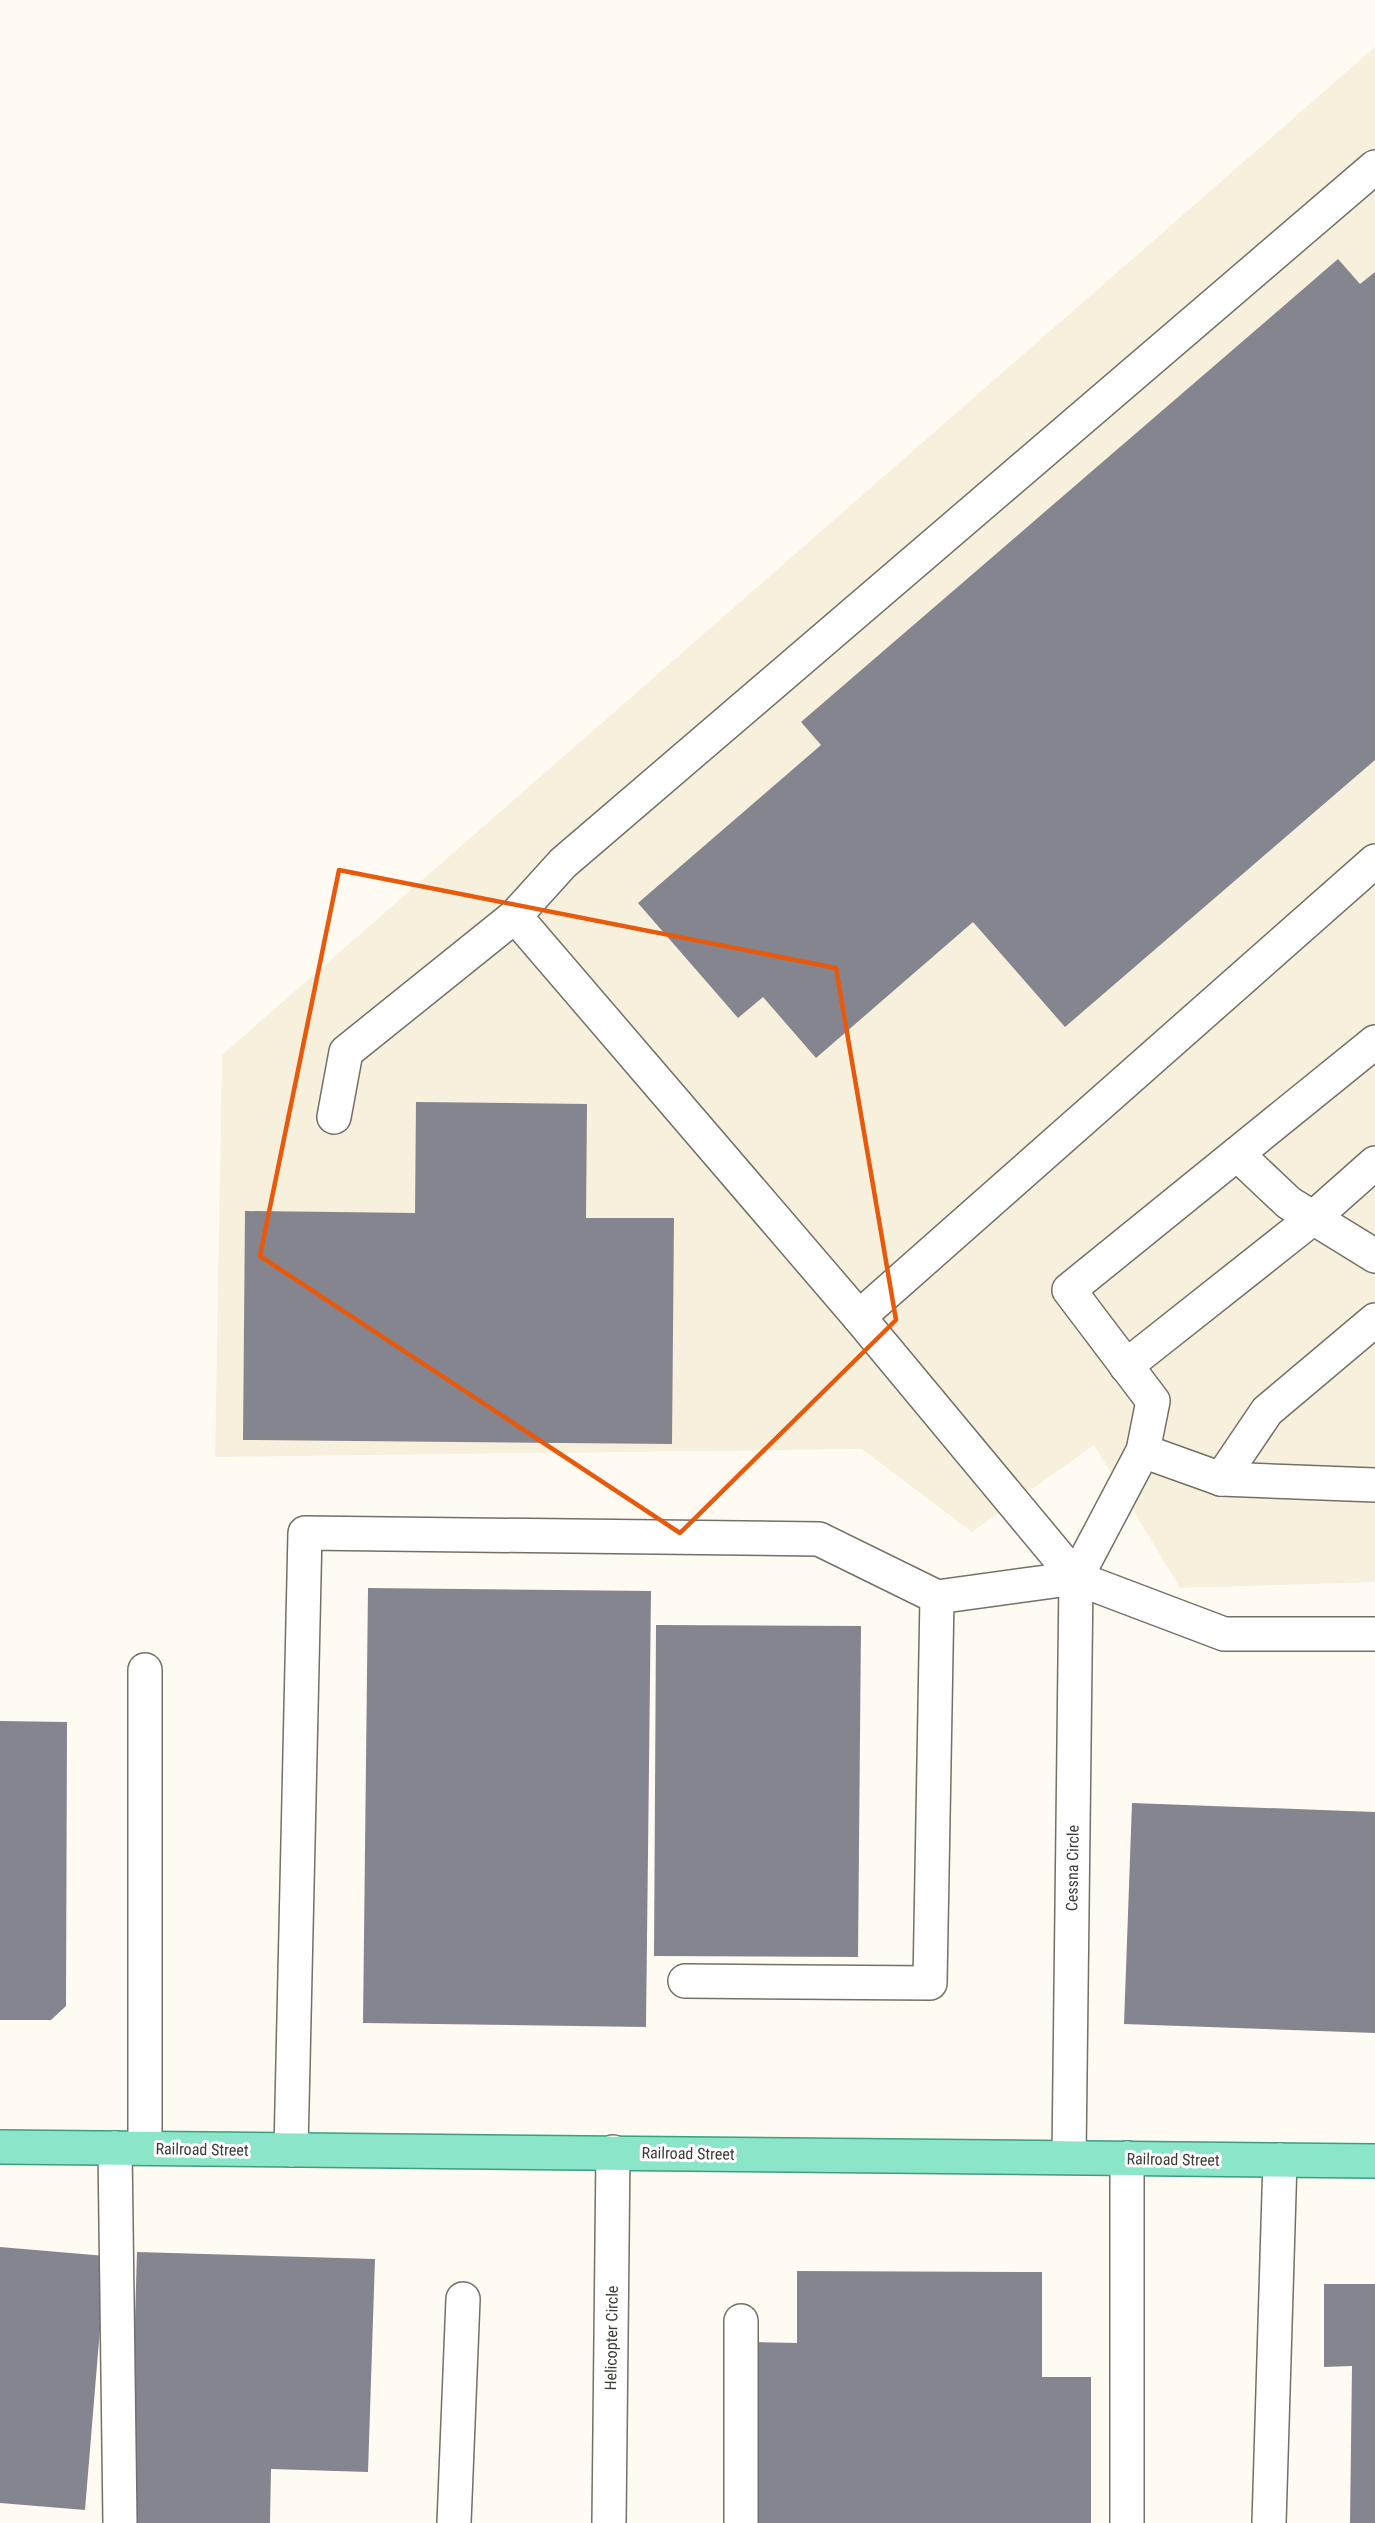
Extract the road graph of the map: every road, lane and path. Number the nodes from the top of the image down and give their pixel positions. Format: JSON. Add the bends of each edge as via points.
{"nodes":[{"id":1,"x":1375,"y":167,"type":"edge"},
{"id":2,"x":1375,"y":861,"type":"edge"},
{"id":3,"x":515,"y":916,"type":"junction"},
{"id":4,"x":1375,"y":1042,"type":"edge"},
{"id":5,"x":334,"y":1117,"type":"dead end"},
{"id":6,"x":1238,"y":1154,"type":"junction"},
{"id":7,"x":1375,"y":1163,"type":"edge"},
{"id":8,"x":1313,"y":1218,"type":"junction"},
{"id":9,"x":1375,"y":1256,"type":"edge"},
{"id":10,"x":859,"y":1317,"type":"junction"},
{"id":11,"x":1375,"y":1320,"type":"edge"},
{"id":12,"x":1126,"y":1366,"type":"junction"},
{"id":13,"x":1143,"y":1451,"type":"junction"},
{"id":14,"x":1221,"y":1479,"type":"junction"},
{"id":15,"x":1375,"y":1485,"type":"edge"},
{"id":16,"x":1076,"y":1578,"type":"junction"},
{"id":17,"x":937,"y":1597,"type":"junction"},
{"id":18,"x":1375,"y":1634,"type":"edge"},
{"id":19,"x":145,"y":1670,"type":"dead end"},
{"id":20,"x":685,"y":1981,"type":"dead end"},
{"id":21,"x":0,"y":2147,"type":"edge"},
{"id":22,"x":130,"y":2148,"type":"junction"},
{"id":23,"x":291,"y":2150,"type":"junction"},
{"id":24,"x":614,"y":2152,"type":"junction"},
{"id":25,"x":1069,"y":2157,"type":"junction"},
{"id":26,"x":1127,"y":2158,"type":"junction"},
{"id":27,"x":1280,"y":2160,"type":"junction"},
{"id":28,"x":1375,"y":2161,"type":"edge"},
{"id":29,"x":463,"y":2299,"type":"dead end"},
{"id":30,"x":741,"y":2321,"type":"dead end"},
{"id":31,"x":120,"y":2523,"type":"edge"},
{"id":32,"x":454,"y":2523,"type":"edge"},
{"id":33,"x":609,"y":2523,"type":"edge"},
{"id":34,"x":741,"y":2523,"type":"edge"},
{"id":35,"x":1127,"y":2523,"type":"edge"},
{"id":36,"x":1269,"y":2523,"type":"edge"}],
"edges":[{"from":1,"to":3,"type":"street","via":[[563,863]]},
{"from":2,"to":10,"type":"street"},
{"from":3,"to":5,"type":"street","via":[[346,1052]]},
{"from":3,"to":10,"type":"street"},
{"from":4,"to":6,"type":"street"},
{"from":6,"to":8,"type":"street","via":[[1289,1203]]},
{"from":6,"to":12,"type":"street","via":[[1069,1290]]},
{"from":7,"to":8,"type":"street"},
{"from":8,"to":9,"type":"street"},
{"from":8,"to":12,"type":"street"},
{"from":10,"to":16,"type":"street"},
{"from":11,"to":14,"type":"street","via":[[1267,1411]]},
{"from":12,"to":13,"type":"street","via":[[1153,1401]]},
{"from":13,"to":14,"type":"street"},
{"from":13,"to":16,"type":"street"},
{"from":14,"to":15,"type":"street"},
{"from":16,"to":17,"type":"street"},
{"from":16,"to":18,"type":"street","via":[[1224,1634]]},
{"from":16,"to":25,"type":"street","name":"Cessna Circle"},
{"from":17,"to":20,"type":"street","via":[[930,1983]]},
{"from":17,"to":23,"type":"street","via":[[819,1539],[305,1533]]},
{"from":19,"to":22,"type":"street"},
{"from":21,"to":22,"type":"main road","name":"Railroad Street"},
{"from":22,"to":23,"type":"main road","name":"Railroad Street"},
{"from":22,"to":31,"type":"street"},
{"from":23,"to":24,"type":"main road","name":"Railroad Street"},
{"from":24,"to":25,"type":"main road","name":"Railroad Street"},
{"from":24,"to":33,"type":"street","name":"Helicopter Circle"},
{"from":25,"to":26,"type":"main road","name":"Railroad Street"},
{"from":26,"to":27,"type":"main road","name":"Railroad Street"},
{"from":26,"to":35,"type":"street"},
{"from":27,"to":28,"type":"main road","name":"Railroad Street"},
{"from":27,"to":36,"type":"street"},
{"from":29,"to":32,"type":"street"},
{"from":30,"to":34,"type":"street"}]}
